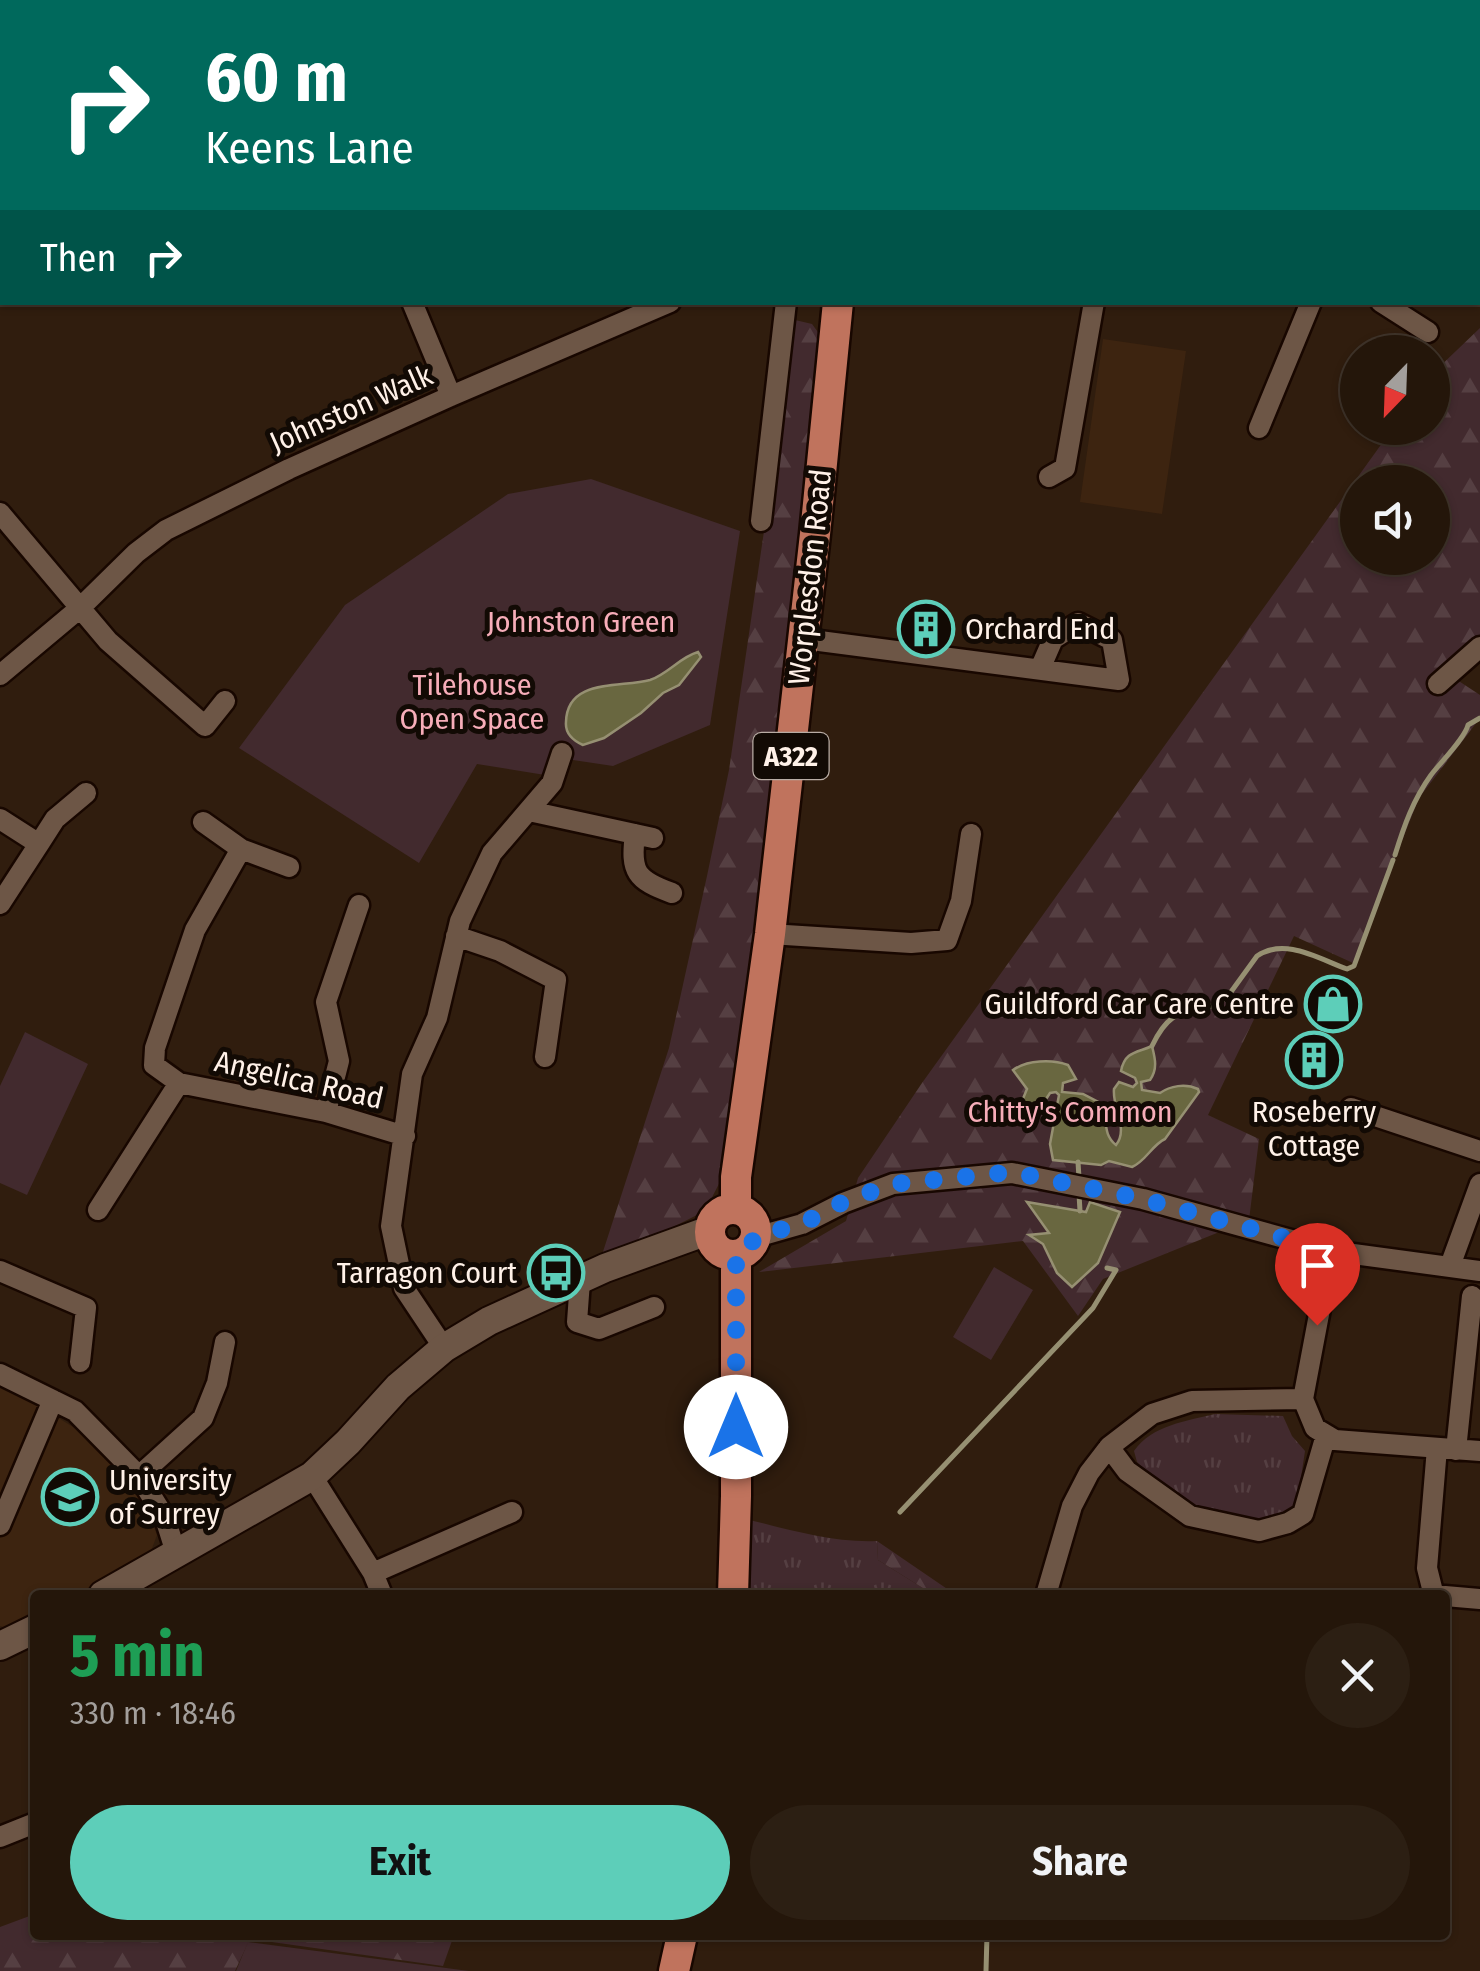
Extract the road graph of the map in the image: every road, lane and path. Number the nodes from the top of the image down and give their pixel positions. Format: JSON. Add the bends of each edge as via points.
{"nodes":[{"id":1,"x":413,"y":305,"type":"edge"},
{"id":2,"x":663,"y":305,"type":"edge"},
{"id":3,"x":786,"y":305,"type":"edge"},
{"id":4,"x":836,"y":305,"type":"edge"},
{"id":5,"x":1093,"y":305,"type":"edge"},
{"id":6,"x":1310,"y":305,"type":"edge"},
{"id":7,"x":1386,"y":305,"type":"edge"},
{"id":8,"x":1428,"y":332,"type":"dead end"},
{"id":9,"x":451,"y":396,"type":"junction"},
{"id":10,"x":1260,"y":428,"type":"dead end"},
{"id":11,"x":1049,"y":477,"type":"dead end"},
{"id":12,"x":0,"y":514,"type":"edge"},
{"id":13,"x":760,"y":521,"type":"dead end"},
{"id":14,"x":80,"y":608,"type":"junction"},
{"id":15,"x":804,"y":640,"type":"junction"},
{"id":16,"x":1480,"y":647,"type":"edge"},
{"id":17,"x":1040,"y":669,"type":"dead end"},
{"id":18,"x":0,"y":675,"type":"edge"},
{"id":19,"x":1438,"y":684,"type":"dead end"},
{"id":20,"x":225,"y":702,"type":"dead end"},
{"id":21,"x":562,"y":753,"type":"dead end"},
{"id":22,"x":86,"y":793,"type":"dead end"},
{"id":23,"x":528,"y":811,"type":"junction"},
{"id":24,"x":0,"y":820,"type":"edge"},
{"id":25,"x":202,"y":822,"type":"dead end"},
{"id":26,"x":970,"y":834,"type":"dead end"},
{"id":27,"x":39,"y":844,"type":"junction"},
{"id":28,"x":241,"y":849,"type":"junction"},
{"id":29,"x":289,"y":867,"type":"dead end"},
{"id":30,"x":672,"y":893,"type":"dead end"},
{"id":31,"x":0,"y":904,"type":"edge"},
{"id":32,"x":360,"y":905,"type":"dead end"},
{"id":33,"x":770,"y":934,"type":"junction"},
{"id":34,"x":456,"y":936,"type":"junction"},
{"id":35,"x":545,"y":1057,"type":"dead end"},
{"id":36,"x":179,"y":1083,"type":"junction"},
{"id":37,"x":1351,"y":1108,"type":"dead end"},
{"id":38,"x":326,"y":1112,"type":"junction"},
{"id":39,"x":405,"y":1136,"type":"junction"},
{"id":40,"x":1480,"y":1151,"type":"edge"},
{"id":41,"x":1480,"y":1184,"type":"edge"},
{"id":42,"x":736,"y":1209,"type":"junction"},
{"id":43,"x":98,"y":1210,"type":"dead end"},
{"id":44,"x":710,"y":1230,"type":"junction"},
{"id":45,"x":746,"y":1246,"type":"junction"},
{"id":46,"x":1332,"y":1251,"type":"junction"},
{"id":47,"x":1450,"y":1266,"type":"junction"},
{"id":48,"x":0,"y":1271,"type":"edge"},
{"id":49,"x":1480,"y":1271,"type":"edge"},
{"id":50,"x":580,"y":1281,"type":"junction"},
{"id":51,"x":1472,"y":1296,"type":"dead end"},
{"id":52,"x":654,"y":1307,"type":"dead end"},
{"id":53,"x":225,"y":1342,"type":"dead end"},
{"id":54,"x":444,"y":1348,"type":"junction"},
{"id":55,"x":80,"y":1362,"type":"dead end"},
{"id":56,"x":0,"y":1374,"type":"edge"},
{"id":57,"x":1303,"y":1399,"type":"junction"},
{"id":58,"x":53,"y":1400,"type":"junction"},
{"id":59,"x":1326,"y":1435,"type":"junction"},
{"id":60,"x":1109,"y":1447,"type":"junction"},
{"id":61,"x":1447,"y":1449,"type":"junction"},
{"id":62,"x":1480,"y":1452,"type":"edge"},
{"id":63,"x":139,"y":1476,"type":"junction"},
{"id":64,"x":312,"y":1476,"type":"junction"},
{"id":65,"x":512,"y":1512,"type":"dead end"},
{"id":66,"x":0,"y":1525,"type":"edge"},
{"id":67,"x":176,"y":1553,"type":"junction"},
{"id":68,"x":373,"y":1573,"type":"junction"},
{"id":69,"x":112,"y":1590,"type":"edge"},
{"id":70,"x":380,"y":1590,"type":"edge"},
{"id":71,"x":733,"y":1590,"type":"edge"},
{"id":72,"x":1047,"y":1590,"type":"edge"},
{"id":73,"x":1432,"y":1590,"type":"edge"},
{"id":74,"x":1450,"y":1597,"type":"edge"},
{"id":75,"x":1480,"y":1599,"type":"edge"},
{"id":76,"x":30,"y":1631,"type":"edge"},
{"id":77,"x":0,"y":1646,"type":"edge"},
{"id":78,"x":30,"y":1825,"type":"edge"},
{"id":79,"x":0,"y":1837,"type":"edge"},
{"id":80,"x":681,"y":1940,"type":"edge"},
{"id":81,"x":674,"y":1971,"type":"edge"}],
"edges":[{"from":1,"to":9,"type":"street"},
{"from":2,"to":9,"type":"street","name":"Johnston Walk"},
{"from":3,"to":13,"type":"street"},
{"from":4,"to":15,"type":"main road","name":"Worplesdon Road","number":"A322"},
{"from":5,"to":11,"type":"street","via":[[1065,468]]},
{"from":6,"to":10,"type":"street"},
{"from":7,"to":8,"type":"street"},
{"from":9,"to":14,"type":"street","name":"Johnston Walk","via":[[166,530]]},
{"from":12,"to":14,"type":"street"},
{"from":14,"to":18,"type":"street","name":"Johnston Walk"},
{"from":14,"to":20,"type":"street","via":[[108,642],[205,726]]},
{"from":15,"to":17,"type":"street"},
{"from":15,"to":33,"type":"main road","name":"Worplesdon Road","number":"A322"},
{"from":16,"to":19,"type":"street"},
{"from":21,"to":23,"type":"street","via":[[552,784]]},
{"from":22,"to":27,"type":"street"},
{"from":23,"to":30,"type":"street","via":[[644,836],[632,856],[635,867],[647,884]]},
{"from":23,"to":34,"type":"street","via":[[492,853]]},
{"from":24,"to":27,"type":"street"},
{"from":25,"to":28,"type":"street"},
{"from":26,"to":33,"type":"street","via":[[961,901],[947,940]]},
{"from":27,"to":31,"type":"street"},
{"from":28,"to":29,"type":"street"},
{"from":28,"to":36,"type":"street","name":"Angelica Road","via":[[194,930],[155,1048],[154,1065]]},
{"from":32,"to":38,"type":"street","via":[[326,1002],[339,1062]]},
{"from":33,"to":42,"type":"main road","name":"Worplesdon Road","number":"A322"},
{"from":34,"to":35,"type":"street","via":[[556,980]]},
{"from":34,"to":39,"type":"street","via":[[437,1018],[412,1074]]},
{"from":36,"to":38,"type":"street","name":"Angelica Road"},
{"from":36,"to":43,"type":"street","name":"Angelica Road"},
{"from":37,"to":40,"type":"street"},
{"from":38,"to":39,"type":"street","name":"Angelica Road"},
{"from":39,"to":54,"type":"street","via":[[392,1226],[404,1288]]},
{"from":41,"to":47,"type":"street"},
{"from":42,"to":44,"type":"main road","via":[[716,1216]]},
{"from":42,"to":45,"type":"main road","via":[[754,1222]]},
{"from":44,"to":45,"type":"main road","via":[[723,1252]]},
{"from":44,"to":50,"type":"street"},
{"from":45,"to":46,"type":"street","via":[[893,1184],[1012,1172],[1143,1199]]},
{"from":45,"to":71,"type":"main road"},
{"from":46,"to":47,"type":"street"},
{"from":46,"to":57,"type":"street"},
{"from":47,"to":49,"type":"street"},
{"from":48,"to":55,"type":"street","via":[[86,1308]]},
{"from":50,"to":52,"type":"street","via":[[577,1322],[599,1329]]},
{"from":50,"to":54,"type":"street"},
{"from":51,"to":61,"type":"street"},
{"from":53,"to":63,"type":"street","via":[[203,1418]]},
{"from":54,"to":64,"type":"street"},
{"from":56,"to":58,"type":"street"},
{"from":57,"to":59,"type":"street","via":[[1314,1428]]},
{"from":57,"to":60,"type":"street","via":[[1192,1401],[1152,1414]]},
{"from":58,"to":63,"type":"street","via":[[75,1410]]},
{"from":58,"to":66,"type":"street"},
{"from":59,"to":60,"type":"street","via":[[1303,1514],[1258,1531],[1190,1516],[1127,1471]]},
{"from":59,"to":61,"type":"street"},
{"from":60,"to":72,"type":"street","via":[[1072,1506]]},
{"from":61,"to":62,"type":"street"},
{"from":61,"to":73,"type":"street","via":[[1427,1568]]},
{"from":63,"to":67,"type":"street","via":[[165,1518]]},
{"from":64,"to":67,"type":"street"},
{"from":64,"to":68,"type":"street"},
{"from":65,"to":68,"type":"street"},
{"from":67,"to":69,"type":"street"},
{"from":68,"to":70,"type":"street"},
{"from":74,"to":75,"type":"street"},
{"from":76,"to":77,"type":"street"},
{"from":78,"to":79,"type":"street"},
{"from":80,"to":81,"type":"main road"}]}
